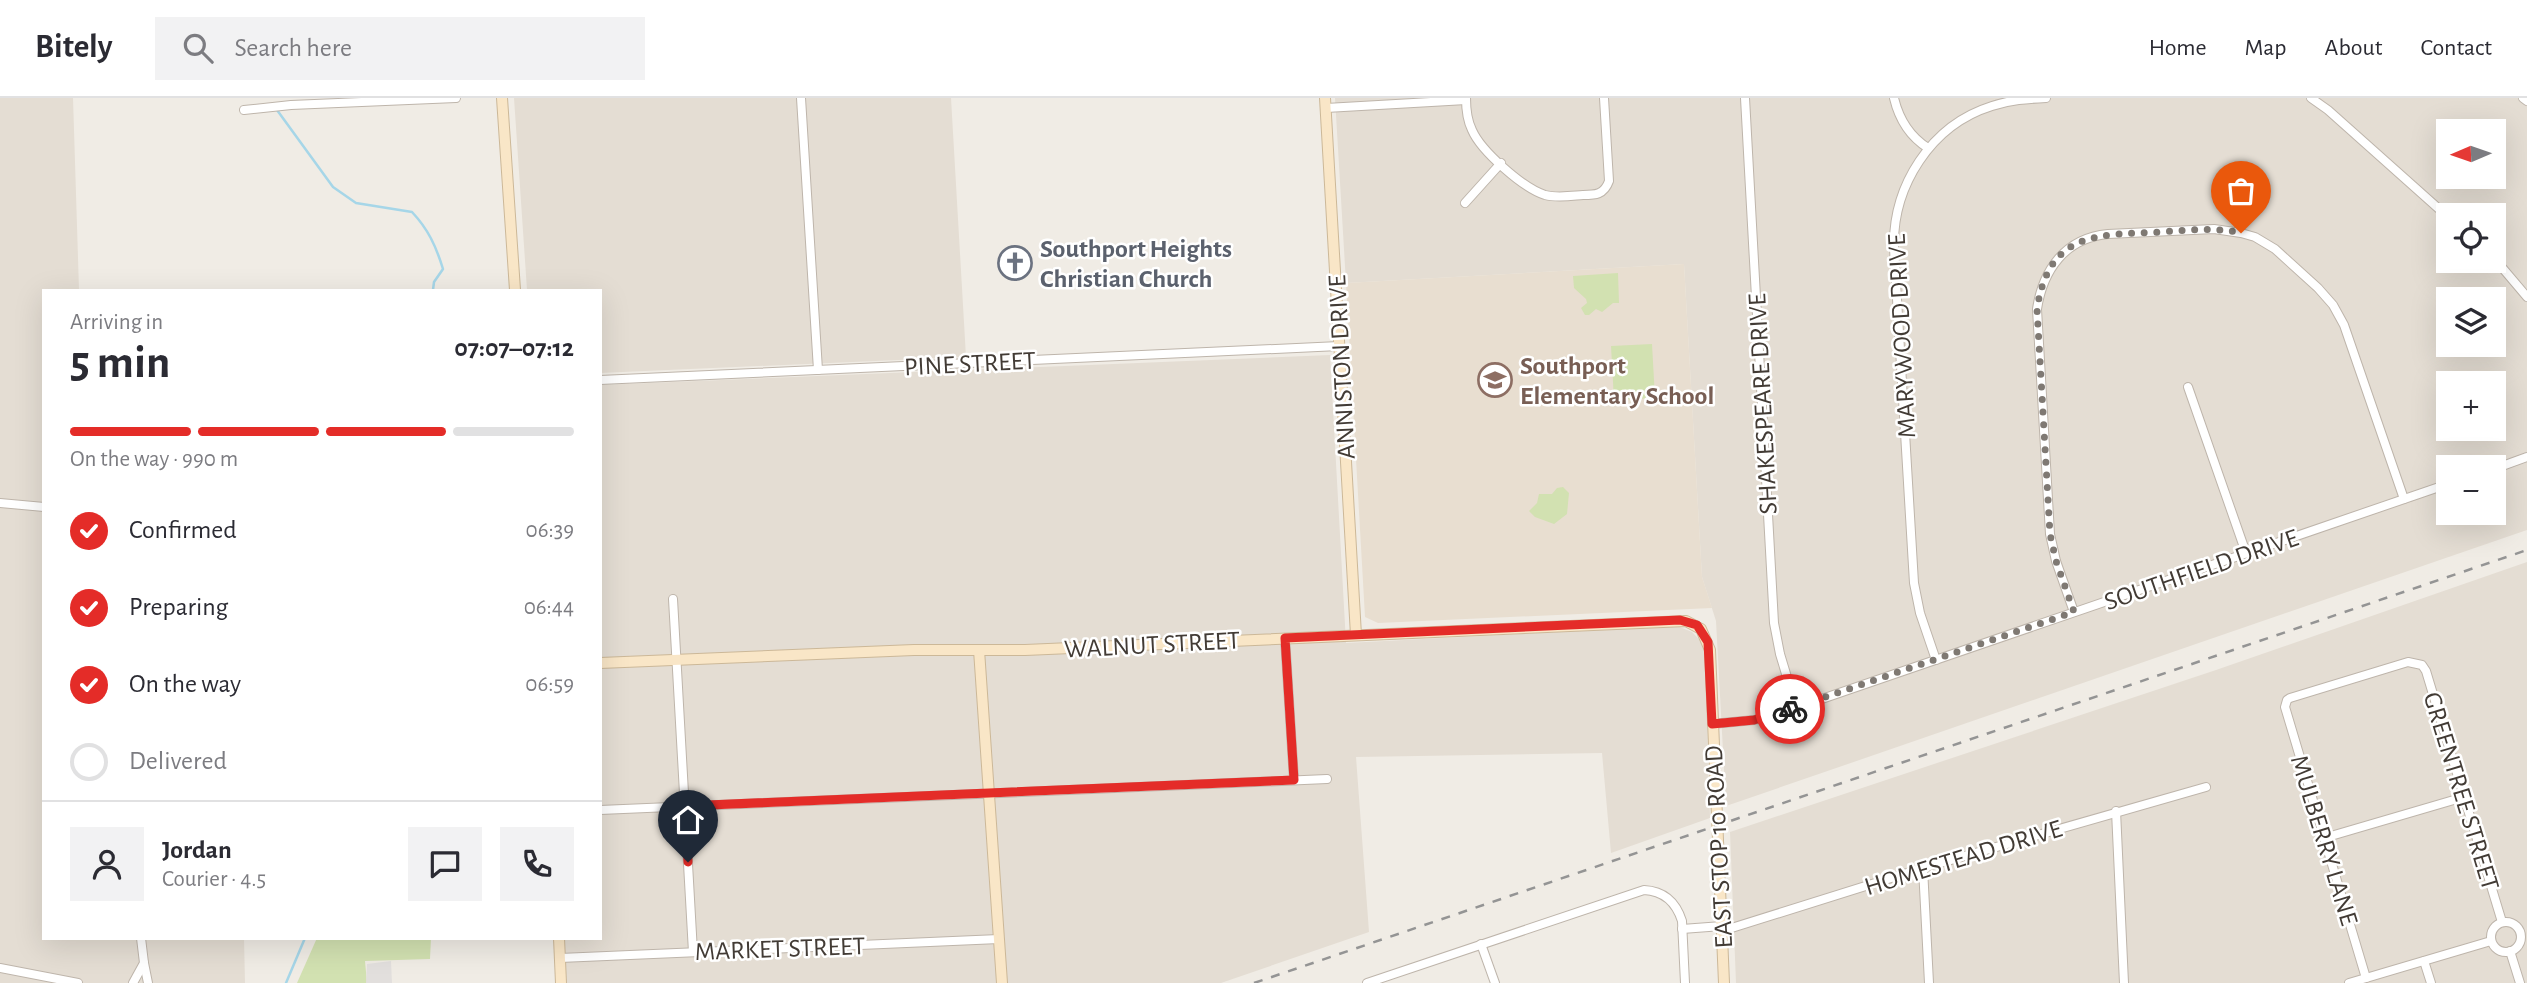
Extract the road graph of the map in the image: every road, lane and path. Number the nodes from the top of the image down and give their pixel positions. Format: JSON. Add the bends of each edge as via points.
{"nodes":[{"id":1,"x":456,"y":98,"type":"edge"},
{"id":2,"x":502,"y":98,"type":"edge"},
{"id":3,"x":801,"y":98,"type":"edge"},
{"id":4,"x":1604,"y":98,"type":"edge"},
{"id":5,"x":1745,"y":98,"type":"edge"},
{"id":6,"x":1894,"y":98,"type":"edge"},
{"id":7,"x":2046,"y":98,"type":"edge"},
{"id":8,"x":2311,"y":98,"type":"edge"},
{"id":9,"x":1466,"y":99,"type":"edge"},
{"id":10,"x":1325,"y":103,"type":"edge"},
{"id":11,"x":244,"y":110,"type":"dead end"},
{"id":12,"x":1928,"y":148,"type":"junction"},
{"id":13,"x":1501,"y":163,"type":"junction"},
{"id":14,"x":1465,"y":203,"type":"dead end"},
{"id":15,"x":2436,"y":206,"type":"edge"},
{"id":16,"x":2506,"y":272,"type":"edge"},
{"id":17,"x":515,"y":289,"type":"edge"},
{"id":18,"x":2527,"y":297,"type":"edge"},
{"id":19,"x":1339,"y":346,"type":"junction"},
{"id":20,"x":818,"y":370,"type":"junction"},
{"id":21,"x":602,"y":380,"type":"edge"},
{"id":22,"x":2188,"y":387,"type":"dead end"},
{"id":23,"x":2527,"y":457,"type":"edge"},
{"id":24,"x":2506,"y":465,"type":"edge"},
{"id":25,"x":2436,"y":488,"type":"edge"},
{"id":26,"x":2404,"y":499,"type":"junction"},
{"id":27,"x":0,"y":503,"type":"edge"},
{"id":28,"x":42,"y":508,"type":"edge"},
{"id":29,"x":2246,"y":553,"type":"junction"},
{"id":30,"x":673,"y":599,"type":"dead end"},
{"id":31,"x":2074,"y":612,"type":"junction"},
{"id":32,"x":1701,"y":629,"type":"joint"},
{"id":33,"x":1356,"y":635,"type":"junction"},
{"id":34,"x":1285,"y":638,"type":"junction"},
{"id":35,"x":979,"y":650,"type":"junction"},
{"id":36,"x":675,"y":660,"type":"junction"},
{"id":37,"x":1936,"y":660,"type":"junction"},
{"id":38,"x":602,"y":663,"type":"edge"},
{"id":39,"x":2419,"y":663,"type":"joint"},
{"id":40,"x":1796,"y":707,"type":"junction"},
{"id":41,"x":1712,"y":724,"type":"junction"},
{"id":42,"x":1327,"y":779,"type":"dead end"},
{"id":43,"x":1294,"y":780,"type":"junction"},
{"id":44,"x":2206,"y":787,"type":"dead end"},
{"id":45,"x":989,"y":793,"type":"junction"},
{"id":46,"x":2464,"y":797,"type":"junction"},
{"id":47,"x":685,"y":806,"type":"junction"},
{"id":48,"x":602,"y":810,"type":"edge"},
{"id":49,"x":2116,"y":811,"type":"junction"},
{"id":50,"x":2324,"y":838,"type":"junction"},
{"id":51,"x":1923,"y":869,"type":"junction"},
{"id":52,"x":2502,"y":922,"type":"junction"},
{"id":53,"x":1682,"y":929,"type":"junction"},
{"id":54,"x":1722,"y":929,"type":"junction"},
{"id":55,"x":2524,"y":931,"type":"edge"},
{"id":56,"x":999,"y":939,"type":"junction"},
{"id":57,"x":141,"y":940,"type":"edge"},
{"id":58,"x":559,"y":940,"type":"edge"},
{"id":59,"x":2491,"y":941,"type":"junction"},
{"id":60,"x":1481,"y":944,"type":"junction"},
{"id":61,"x":2510,"y":951,"type":"junction"},
{"id":62,"x":693,"y":952,"type":"junction"},
{"id":63,"x":560,"y":958,"type":"junction"},
{"id":64,"x":2424,"y":961,"type":"junction"},
{"id":65,"x":144,"y":962,"type":"junction"},
{"id":66,"x":0,"y":968,"type":"edge"},
{"id":67,"x":2366,"y":978,"type":"junction"},
{"id":68,"x":78,"y":983,"type":"edge"},
{"id":69,"x":133,"y":983,"type":"edge"},
{"id":70,"x":148,"y":983,"type":"edge"},
{"id":71,"x":561,"y":983,"type":"edge"},
{"id":72,"x":1002,"y":983,"type":"edge"},
{"id":73,"x":1367,"y":983,"type":"edge"},
{"id":74,"x":1495,"y":983,"type":"edge"},
{"id":75,"x":1685,"y":983,"type":"edge"},
{"id":76,"x":1724,"y":983,"type":"edge"},
{"id":77,"x":1928,"y":983,"type":"edge"},
{"id":78,"x":2124,"y":983,"type":"edge"},
{"id":79,"x":2349,"y":983,"type":"edge"},
{"id":80,"x":2431,"y":983,"type":"edge"},
{"id":81,"x":2520,"y":983,"type":"edge"}],
"edges":[{"from":1,"to":11,"type":"street"},
{"from":2,"to":17,"type":"street"},
{"from":3,"to":20,"type":"street"},
{"from":4,"to":13,"type":"street","via":[[1606,189],[1596,195],[1549,196],[1531,189]]},
{"from":5,"to":40,"type":"street","name":"SHAKESPEARE DRIVE","via":[[1774,623]]},
{"from":6,"to":12,"type":"street","via":[[1906,127]]},
{"from":7,"to":12,"type":"street","name":"MARYWOOD DRIVE","via":[[1984,108],[1954,125]]},
{"from":8,"to":15,"type":"street"},
{"from":9,"to":10,"type":"street"},
{"from":9,"to":13,"type":"street","via":[[1475,137]]},
{"from":10,"to":19,"type":"street","name":"ANNISTON DRIVE"},
{"from":12,"to":37,"type":"street","name":"MARYWOOD DRIVE","via":[[1904,189],[1894,240],[1914,583]]},
{"from":13,"to":14,"type":"street"},
{"from":16,"to":18,"type":"street"},
{"from":19,"to":20,"type":"street","name":"PINE STREET"},
{"from":19,"to":33,"type":"street","name":"ANNISTON DRIVE"},
{"from":20,"to":21,"type":"street","name":"PINE STREET"},
{"from":22,"to":29,"type":"street"},
{"from":23,"to":24,"type":"street"},
{"from":25,"to":26,"type":"street","name":"SOUTHFIELD DRIVE"},
{"from":26,"to":29,"type":"street","name":"SOUTHFIELD DRIVE"},
{"from":26,"to":31,"type":"street","via":[[2342,321],[2318,288],[2267,244],[2224,229],[2099,235],[2081,241],[2055,261],[2042,284],[2037,309],[2049,524]]},
{"from":27,"to":28,"type":"street"},
{"from":29,"to":31,"type":"street","name":"SOUTHFIELD DRIVE"},
{"from":30,"to":36,"type":"street"},
{"from":31,"to":37,"type":"street","name":"SOUTHFIELD DRIVE"},
{"from":32,"to":33,"type":"street","name":"WALNUT STREET","via":[[1680,620]]},
{"from":32,"to":41,"type":"street","name":"EAST STOP 10 ROAD","via":[[1710,650]]},
{"from":33,"to":34,"type":"street","name":"WALNUT STREET"},
{"from":34,"to":35,"type":"street","name":"WALNUT STREET"},
{"from":34,"to":43,"type":"street"},
{"from":35,"to":36,"type":"street","name":"WALNUT STREET"},
{"from":35,"to":45,"type":"street"},
{"from":36,"to":38,"type":"street","name":"WALNUT STREET"},
{"from":36,"to":47,"type":"street"},
{"from":37,"to":40,"type":"street","name":"SOUTHFIELD DRIVE"},
{"from":39,"to":46,"type":"street","name":"GREENTREE STREET","via":[[2426,671]]},
{"from":39,"to":50,"type":"street","name":"MULBERRY LANE","via":[[2408,662],[2286,702]]},
{"from":40,"to":41,"type":"street","name":"SOUTHFIELD DRIVE","via":[[1754,720]]},
{"from":41,"to":54,"type":"street","name":"EAST STOP 10 ROAD"},
{"from":42,"to":43,"type":"street"},
{"from":43,"to":45,"type":"street"},
{"from":44,"to":49,"type":"street","name":"HOMESTEAD DRIVE"},
{"from":45,"to":47,"type":"street"},
{"from":45,"to":56,"type":"street"},
{"from":46,"to":50,"type":"street"},
{"from":46,"to":52,"type":"street","name":"GREENTREE STREET"},
{"from":47,"to":48,"type":"street"},
{"from":47,"to":62,"type":"street"},
{"from":49,"to":51,"type":"street","name":"HOMESTEAD DRIVE"},
{"from":49,"to":78,"type":"street"},
{"from":50,"to":67,"type":"street","name":"MULBERRY LANE"},
{"from":51,"to":54,"type":"street","name":"HOMESTEAD DRIVE"},
{"from":51,"to":77,"type":"street"},
{"from":52,"to":55,"type":"street","name":"GREENTREE STREET"},
{"from":52,"to":59,"type":"street","name":"GREENTREE STREET","via":[[2491,930]]},
{"from":53,"to":54,"type":"street","name":"HOMESTEAD DRIVE"},
{"from":53,"to":60,"type":"street","via":[[1674,904],[1662,894],[1644,890]]},
{"from":53,"to":75,"type":"street"},
{"from":54,"to":76,"type":"street","name":"EAST STOP 10 ROAD"},
{"from":55,"to":61,"type":"street","name":"GREENTREE STREET"},
{"from":56,"to":62,"type":"street","name":"MARKET STREET"},
{"from":56,"to":72,"type":"street"},
{"from":57,"to":65,"type":"street"},
{"from":58,"to":63,"type":"street"},
{"from":59,"to":61,"type":"street","via":[[2498,950]]},
{"from":59,"to":64,"type":"street"},
{"from":60,"to":73,"type":"street"},
{"from":60,"to":74,"type":"street"},
{"from":61,"to":81,"type":"street"},
{"from":62,"to":63,"type":"street","name":"MARKET STREET"},
{"from":63,"to":71,"type":"street"},
{"from":64,"to":67,"type":"street"},
{"from":64,"to":80,"type":"street"},
{"from":65,"to":69,"type":"street"},
{"from":65,"to":70,"type":"street"},
{"from":66,"to":68,"type":"street"},
{"from":67,"to":79,"type":"street"}]}
